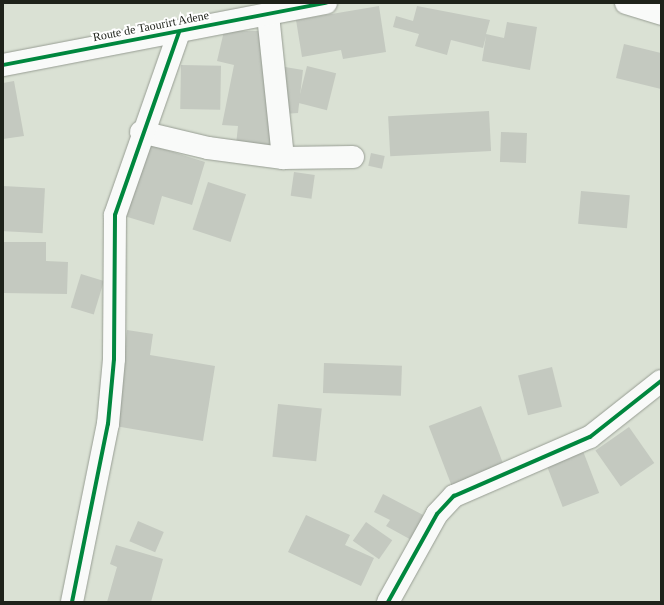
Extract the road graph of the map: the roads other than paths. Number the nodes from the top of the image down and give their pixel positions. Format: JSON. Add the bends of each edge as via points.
{"nodes":[{"id":1,"x":326,"y":3,"type":"edge"},
{"id":2,"x":626,"y":3,"type":"edge"},
{"id":3,"x":661,"y":14,"type":"edge"},
{"id":4,"x":268,"y":15,"type":"junction"},
{"id":5,"x":179,"y":32,"type":"junction"},
{"id":6,"x":3,"y":65,"type":"edge"},
{"id":7,"x":141,"y":132,"type":"junction"},
{"id":8,"x":354,"y":157,"type":"dead end"},
{"id":9,"x":283,"y":158,"type":"junction"},
{"id":10,"x":661,"y":381,"type":"edge"},
{"id":11,"x":72,"y":602,"type":"edge"},
{"id":12,"x":388,"y":602,"type":"edge"}],
"edges":[{"from":1,"to":4,"type":"street","name":"Route de Taourirt Adene"},
{"from":2,"to":3,"type":"street"},
{"from":4,"to":5,"type":"street","name":"Route de Taourirt Adene"},
{"from":4,"to":9,"type":"street"},
{"from":5,"to":6,"type":"street","name":"Route de Taourirt Adene"},
{"from":5,"to":7,"type":"street"},
{"from":7,"to":9,"type":"street","via":[[208,148]]},
{"from":7,"to":11,"type":"street","via":[[115,215],[114,359],[108,424]]},
{"from":8,"to":9,"type":"street"},
{"from":10,"to":12,"type":"street","via":[[590,437],[454,496],[437,514]]}]}
